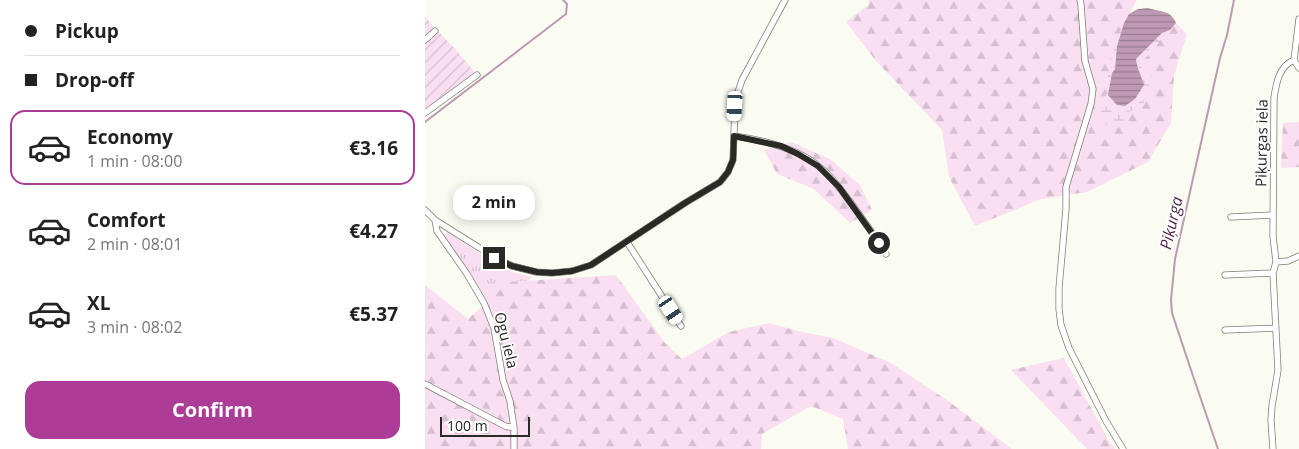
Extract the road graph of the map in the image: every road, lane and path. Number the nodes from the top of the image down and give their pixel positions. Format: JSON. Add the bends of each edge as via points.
{"nodes":[{"id":1,"x":785,"y":0,"type":"edge"},
{"id":2,"x":1080,"y":0,"type":"edge"},
{"id":3,"x":1299,"y":19,"type":"edge"},
{"id":4,"x":435,"y":31,"type":"dead end"},
{"id":5,"x":425,"y":40,"type":"edge"},
{"id":6,"x":1294,"y":60,"type":"junction"},
{"id":7,"x":1299,"y":68,"type":"edge"},
{"id":8,"x":477,"y":75,"type":"dead end"},
{"id":9,"x":425,"y":113,"type":"edge"},
{"id":10,"x":734,"y":136,"type":"junction"},
{"id":11,"x":425,"y":210,"type":"edge"},
{"id":12,"x":1273,"y":215,"type":"junction"},
{"id":13,"x":1231,"y":216,"type":"dead end"},
{"id":14,"x":435,"y":220,"type":"junction"},
{"id":15,"x":627,"y":242,"type":"junction"},
{"id":16,"x":886,"y":254,"type":"dead end"},
{"id":17,"x":1299,"y":256,"type":"edge"},
{"id":18,"x":1275,"y":262,"type":"junction"},
{"id":19,"x":1273,"y":273,"type":"junction"},
{"id":20,"x":1225,"y":275,"type":"dead end"},
{"id":21,"x":681,"y":326,"type":"dead end"},
{"id":22,"x":1276,"y":328,"type":"junction"},
{"id":23,"x":1225,"y":330,"type":"dead end"},
{"id":24,"x":425,"y":384,"type":"edge"},
{"id":25,"x":514,"y":428,"type":"junction"},
{"id":26,"x":514,"y":449,"type":"edge"},
{"id":27,"x":1123,"y":449,"type":"edge"},
{"id":28,"x":1273,"y":449,"type":"edge"}],
"edges":[{"from":1,"to":10,"type":"street","via":[[742,80],[735,106]]},
{"from":2,"to":27,"type":"street","via":[[1085,61],[1093,89],[1065,187],[1059,310],[1069,348],[1105,421]]},
{"from":3,"to":6,"type":"street"},
{"from":4,"to":5,"type":"street"},
{"from":6,"to":7,"type":"street"},
{"from":6,"to":12,"type":"street","name":"Piķurgas iela","via":[[1281,71],[1273,98]]},
{"from":8,"to":9,"type":"street"},
{"from":10,"to":15,"type":"street","via":[[733,160],[720,182]]},
{"from":10,"to":16,"type":"street","via":[[781,146],[818,166],[839,187]]},
{"from":11,"to":14,"type":"street"},
{"from":12,"to":13,"type":"street"},
{"from":12,"to":18,"type":"street","name":"Piķurgas iela"},
{"from":14,"to":15,"type":"street","via":[[494,258],[537,272],[572,271],[591,265]]},
{"from":14,"to":25,"type":"street","name":"Ogu iela","via":[[437,231],[488,312]]},
{"from":15,"to":21,"type":"street"},
{"from":17,"to":18,"type":"street"},
{"from":18,"to":19,"type":"street","name":"Piķurgas iela"},
{"from":19,"to":20,"type":"street"},
{"from":19,"to":22,"type":"street","name":"Piķurgas iela"},
{"from":22,"to":23,"type":"street"},
{"from":22,"to":28,"type":"street","name":"Piķurgas iela","via":[[1278,370],[1271,420]]},
{"from":24,"to":25,"type":"street"},
{"from":25,"to":26,"type":"street","name":"Ogu iela"}]}
